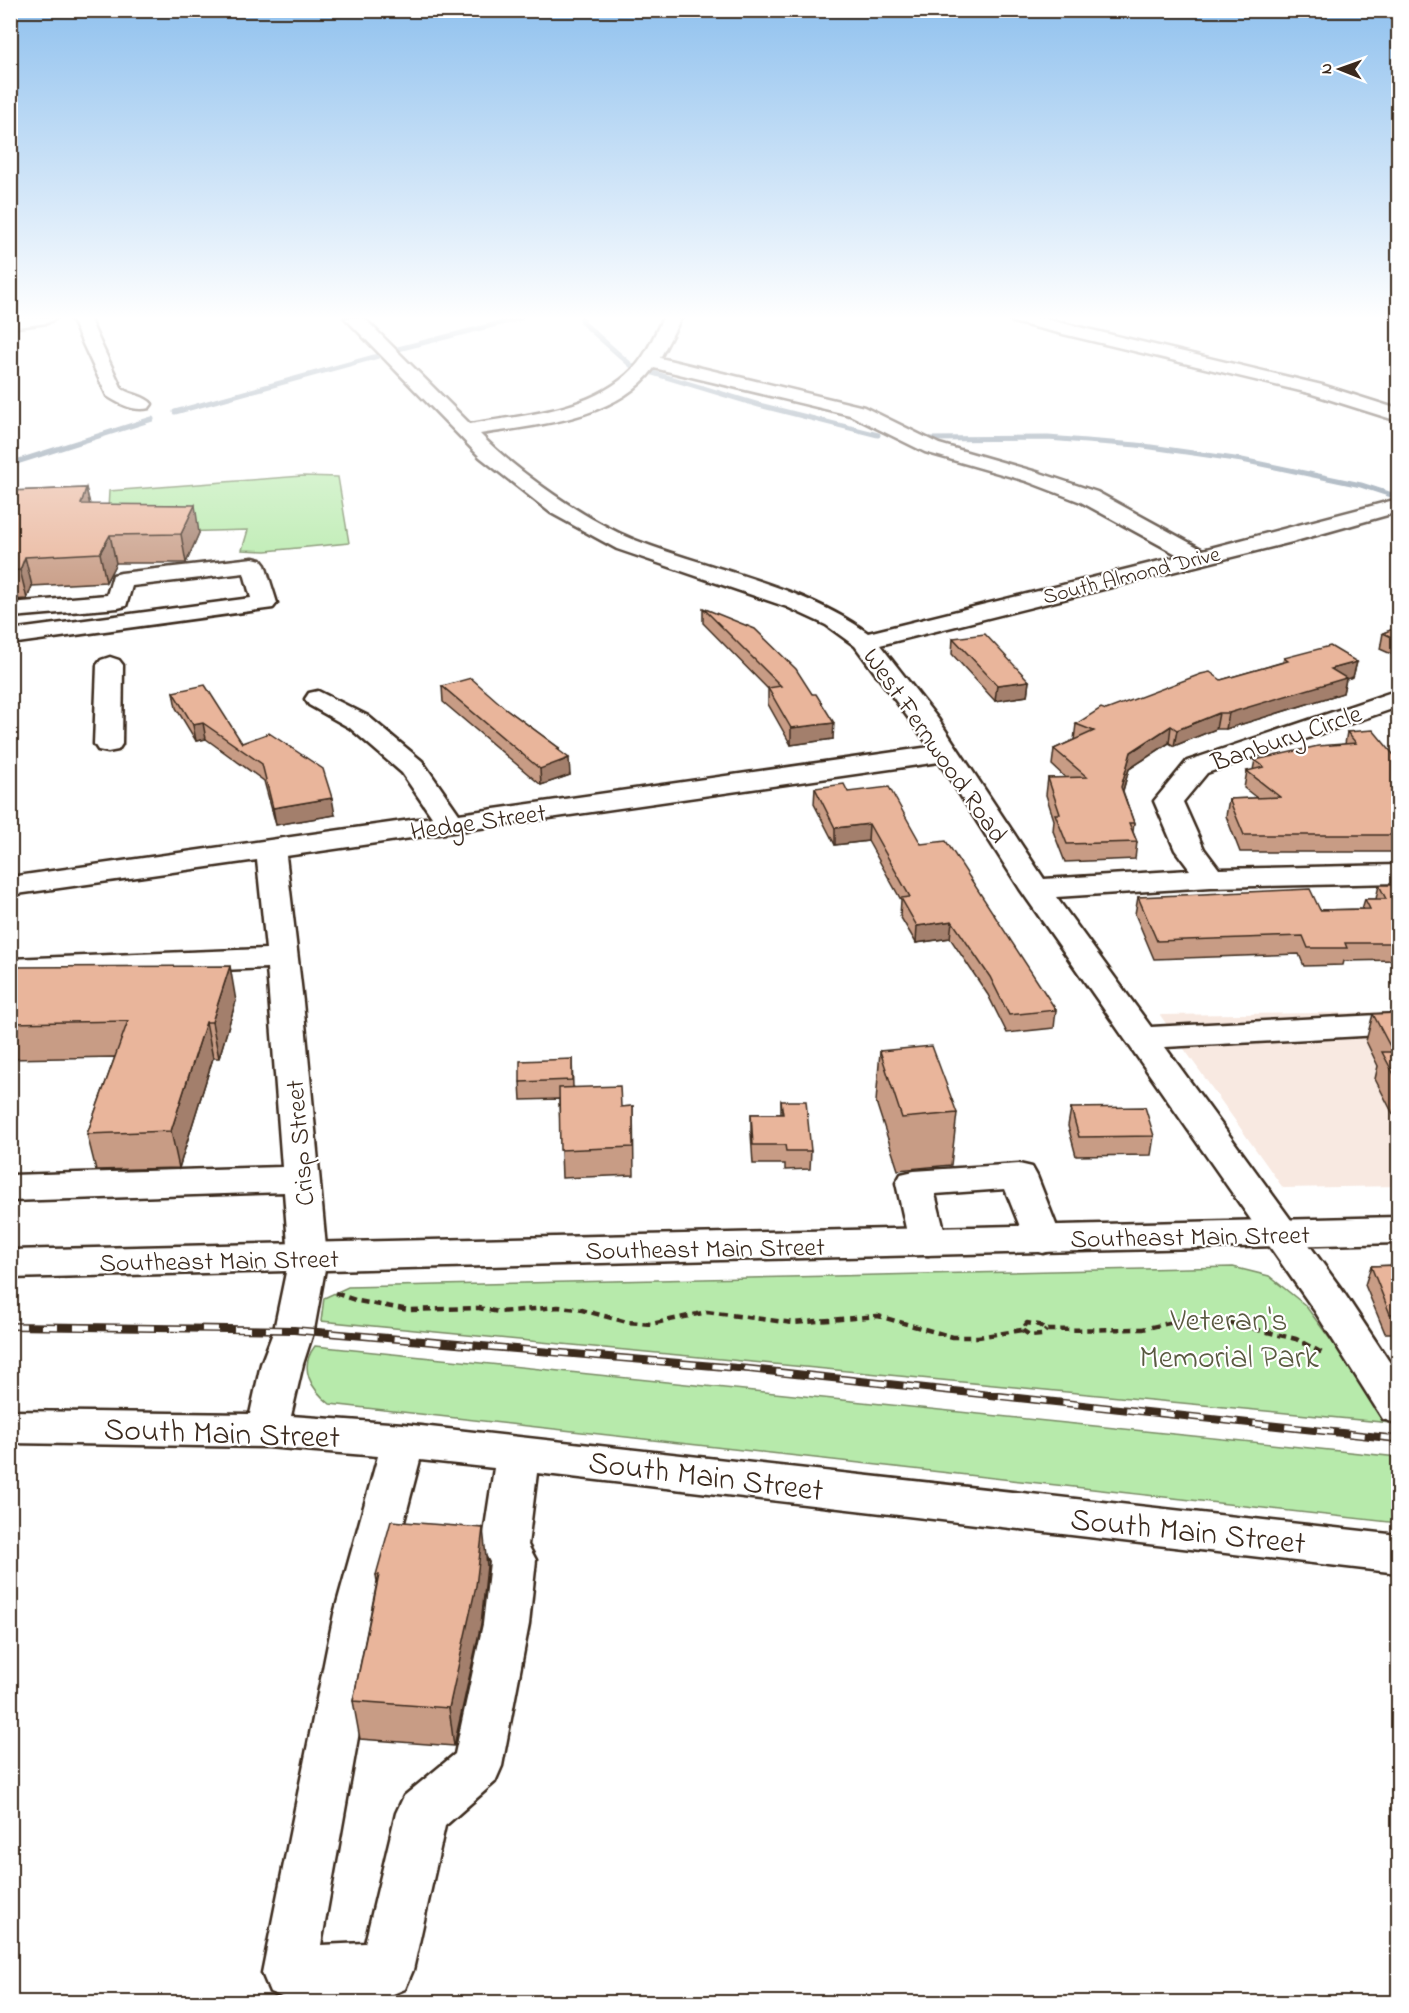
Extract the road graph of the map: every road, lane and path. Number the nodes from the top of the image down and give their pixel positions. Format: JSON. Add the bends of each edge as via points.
{"nodes":[{"id":1,"x":447,"y":412,"type":"edge"},
{"id":2,"x":560,"y":412,"type":"edge"},
{"id":3,"x":859,"y":412,"type":"edge"},
{"id":4,"x":464,"y":431,"type":"junction"},
{"id":5,"x":1398,"y":505,"type":"edge"},
{"id":6,"x":1201,"y":558,"type":"junction"},
{"id":7,"x":11,"y":623,"type":"edge"},
{"id":8,"x":864,"y":641,"type":"junction"},
{"id":9,"x":110,"y":665,"type":"dead end"},
{"id":10,"x":1398,"y":698,"type":"edge"},
{"id":11,"x":318,"y":699,"type":"dead end"},
{"id":12,"x":108,"y":744,"type":"dead end"},
{"id":13,"x":946,"y":753,"type":"junction"},
{"id":14,"x":452,"y":825,"type":"junction"},
{"id":15,"x":271,"y":850,"type":"junction"},
{"id":16,"x":1398,"y":874,"type":"edge"},
{"id":17,"x":1211,"y":878,"type":"junction"},
{"id":18,"x":10,"y":886,"type":"edge"},
{"id":19,"x":1035,"y":889,"type":"junction"},
{"id":20,"x":282,"y":958,"type":"junction"},
{"id":21,"x":10,"y":969,"type":"edge"},
{"id":22,"x":1398,"y":1024,"type":"edge"},
{"id":23,"x":1140,"y":1038,"type":"junction"},
{"id":24,"x":302,"y":1179,"type":"junction"},
{"id":25,"x":10,"y":1188,"type":"edge"},
{"id":26,"x":1398,"y":1230,"type":"edge"},
{"id":27,"x":1280,"y":1234,"type":"junction"},
{"id":28,"x":1043,"y":1240,"type":"junction"},
{"id":29,"x":927,"y":1242,"type":"junction"},
{"id":30,"x":10,"y":1264,"type":"edge"},
{"id":31,"x":305,"y":1273,"type":"junction"},
{"id":32,"x":1022,"y":1330,"type":"junction"},
{"id":33,"x":1046,"y":1330,"type":"junction"},
{"id":34,"x":1369,"y":1365,"type":"junction"},
{"id":35,"x":1398,"y":1408,"type":"edge"},
{"id":36,"x":10,"y":1427,"type":"edge"},
{"id":37,"x":267,"y":1431,"type":"junction"},
{"id":38,"x":403,"y":1441,"type":"junction"},
{"id":39,"x":519,"y":1455,"type":"junction"},
{"id":40,"x":1398,"y":1554,"type":"edge"}],
"edges":[{"from":1,"to":4,"type":"street","name":"West Fernwood Road"},
{"from":2,"to":4,"type":"street"},
{"from":3,"to":6,"type":"street","via":[[932,448],[1089,497]]},
{"from":4,"to":8,"type":"street","name":"West Fernwood Road","via":[[512,475],[607,535],[651,555],[795,602],[835,620]]},
{"from":5,"to":6,"type":"street","name":"South Almond Drive"},
{"from":6,"to":8,"type":"street","name":"South Almond Drive"},
{"from":7,"to":7,"type":"street","via":[[265,603],[253,565],[121,580],[118,601]]},
{"from":8,"to":13,"type":"street","name":"West Fernwood Road"},
{"from":9,"to":12,"type":"street"},
{"from":10,"to":17,"type":"street","name":"Banbury Circle","via":[[1197,767],[1168,801],[1190,850]]},
{"from":11,"to":14,"type":"street","via":[[359,722],[412,767]]},
{"from":13,"to":14,"type":"street","name":"Hedge Street"},
{"from":13,"to":19,"type":"street","name":"West Fernwood Road"},
{"from":14,"to":15,"type":"street","name":"Hedge Street"},
{"from":15,"to":18,"type":"street","name":"Hedge Street"},
{"from":15,"to":20,"type":"street","name":"Crisp Street"},
{"from":16,"to":17,"type":"street"},
{"from":17,"to":19,"type":"street"},
{"from":19,"to":23,"type":"street","name":"West Fernwood Road"},
{"from":20,"to":21,"type":"street"},
{"from":20,"to":24,"type":"street","name":"Crisp Street"},
{"from":22,"to":23,"type":"street"},
{"from":23,"to":27,"type":"street","name":"West Fernwood Road"},
{"from":24,"to":25,"type":"street"},
{"from":24,"to":31,"type":"street","name":"Crisp Street"},
{"from":26,"to":27,"type":"street","name":"Southeast Main Street"},
{"from":27,"to":28,"type":"street","name":"Southeast Main Street"},
{"from":27,"to":34,"type":"street","name":"West Fernwood Road","via":[[1329,1300]]},
{"from":28,"to":29,"type":"street","name":"Southeast Main Street"},
{"from":28,"to":29,"type":"street","via":[[1019,1176],[914,1183]]},
{"from":29,"to":31,"type":"street","name":"Southeast Main Street"},
{"from":30,"to":31,"type":"street","name":"Southeast Main Street"},
{"from":31,"to":32,"type":"path","via":[[335,1293],[409,1310],[479,1308],[499,1312],[558,1307],[651,1324],[707,1312],[794,1323],[878,1316],[953,1337]]},
{"from":31,"to":37,"type":"street","name":"Crisp Street"},
{"from":32,"to":33,"type":"path","via":[[1027,1323]]},
{"from":32,"to":33,"type":"path","via":[[1034,1337]]},
{"from":33,"to":34,"type":"path","via":[[1143,1329],[1187,1319],[1218,1320],[1296,1339],[1320,1353]]},
{"from":34,"to":35,"type":"street","name":"West Fernwood Road"},
{"from":36,"to":37,"type":"street","name":"South Main Street"},
{"from":37,"to":38,"type":"street","name":"South Main Street"},
{"from":38,"to":39,"type":"street","name":"South Main Street"},
{"from":38,"to":39,"type":"street","via":[[357,1614],[289,1973],[386,1970],[422,1813],[477,1766],[512,1577],[513,1560],[505,1547],[508,1504]]},
{"from":39,"to":40,"type":"street","name":"South Main Street"}]}
